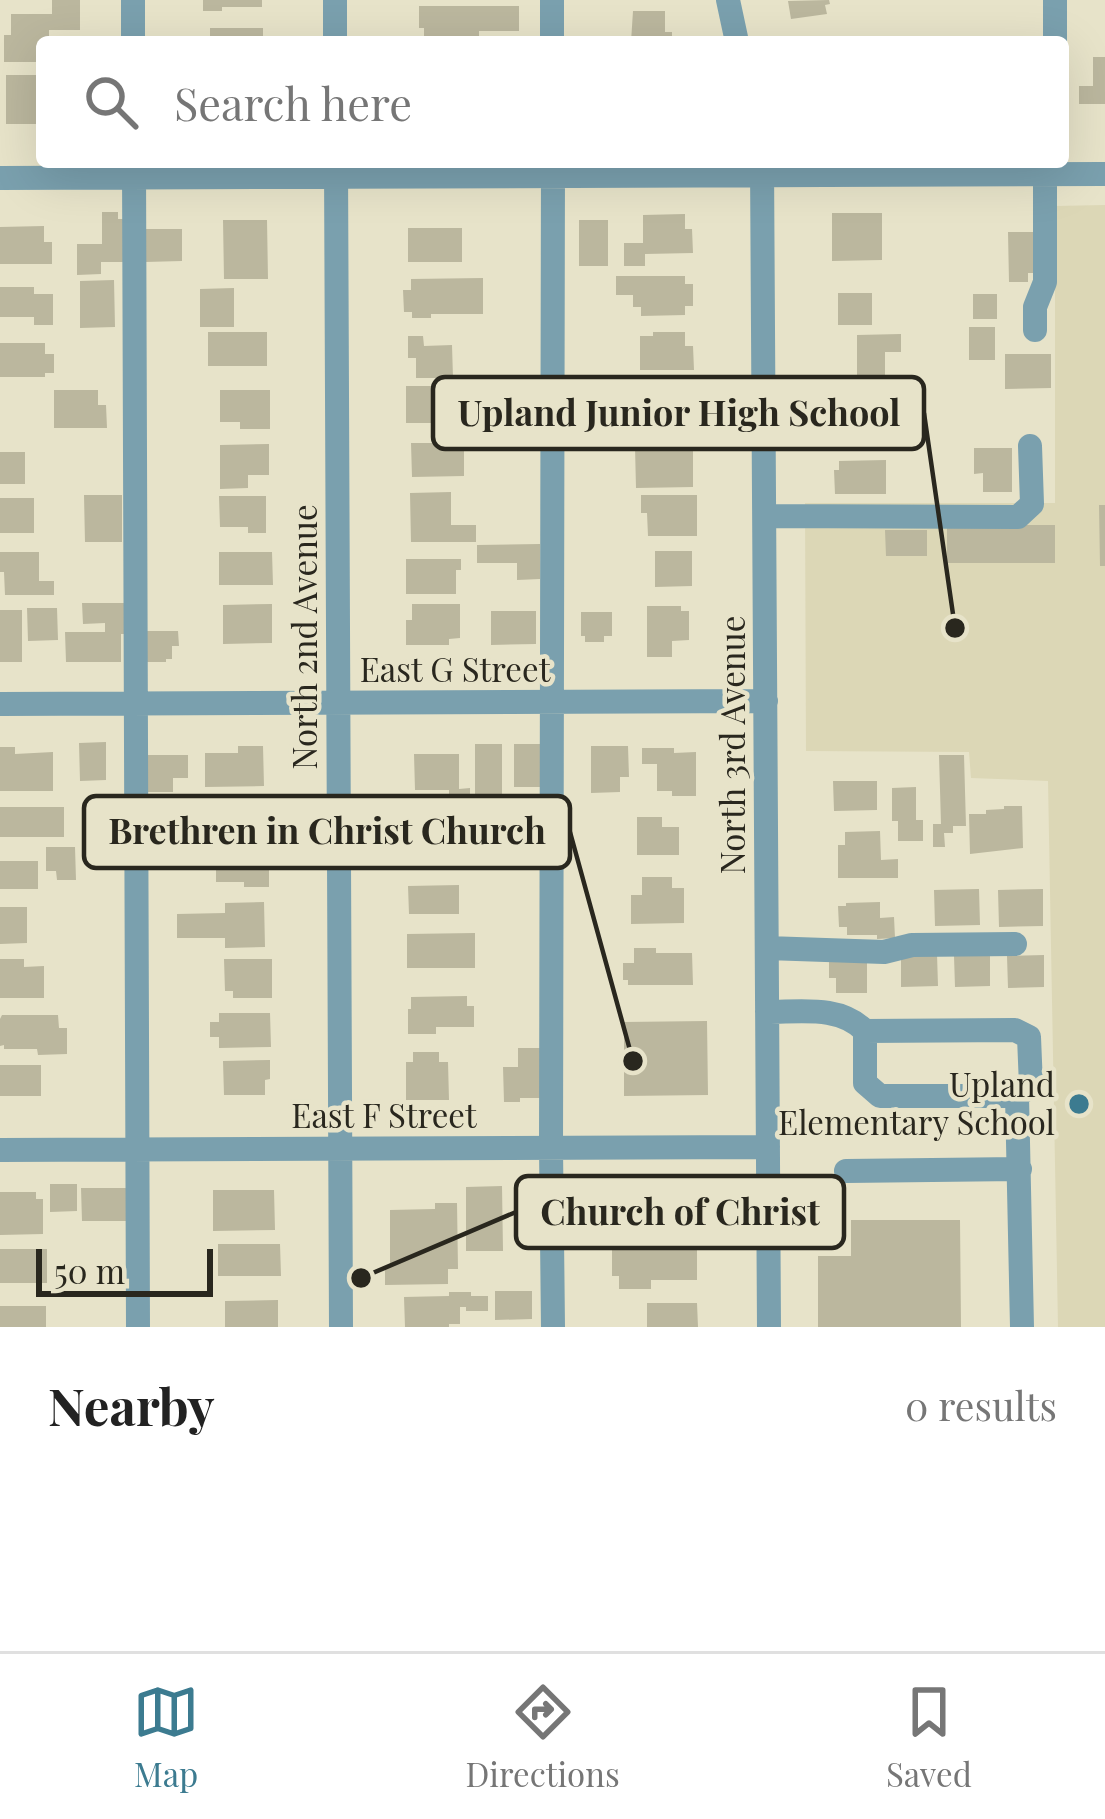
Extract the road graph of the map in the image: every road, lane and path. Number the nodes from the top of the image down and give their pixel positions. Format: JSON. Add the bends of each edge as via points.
{"nodes":[{"id":1,"x":133,"y":0,"type":"edge"},
{"id":2,"x":335,"y":0,"type":"edge"},
{"id":3,"x":552,"y":0,"type":"edge"},
{"id":4,"x":728,"y":0,"type":"edge"},
{"id":5,"x":1055,"y":0,"type":"edge"},
{"id":6,"x":133,"y":36,"type":"edge"},
{"id":7,"x":335,"y":36,"type":"edge"},
{"id":8,"x":552,"y":36,"type":"edge"},
{"id":9,"x":736,"y":36,"type":"edge"},
{"id":10,"x":1055,"y":36,"type":"edge"},
{"id":11,"x":336,"y":169,"type":"edge"},
{"id":12,"x":553,"y":169,"type":"edge"},
{"id":13,"x":763,"y":169,"type":"edge"},
{"id":14,"x":134,"y":170,"type":"edge"},
{"id":15,"x":1052,"y":170,"type":"edge"},
{"id":16,"x":1105,"y":174,"type":"edge"},
{"id":17,"x":0,"y":178,"type":"edge"},
{"id":18,"x":1035,"y":330,"type":"dead end"},
{"id":19,"x":1030,"y":446,"type":"dead end"},
{"id":20,"x":765,"y":516,"type":"junction"},
{"id":21,"x":766,"y":701,"type":"junction"},
{"id":22,"x":551,"y":702,"type":"junction"},
{"id":23,"x":0,"y":704,"type":"edge"},
{"id":24,"x":137,"y":704,"type":"junction"},
{"id":25,"x":338,"y":704,"type":"junction"},
{"id":26,"x":1015,"y":944,"type":"dead end"},
{"id":27,"x":767,"y":948,"type":"junction"},
{"id":28,"x":767,"y":1012,"type":"junction"},
{"id":29,"x":865,"y":1031,"type":"junction"},
{"id":30,"x":1017,"y":1096,"type":"junction"},
{"id":31,"x":551,"y":1148,"type":"junction"},
{"id":32,"x":768,"y":1148,"type":"junction"},
{"id":33,"x":341,"y":1149,"type":"junction"},
{"id":34,"x":0,"y":1150,"type":"edge"},
{"id":35,"x":138,"y":1150,"type":"junction"},
{"id":36,"x":1020,"y":1169,"type":"junction"},
{"id":37,"x":846,"y":1171,"type":"dead end"},
{"id":38,"x":139,"y":1327,"type":"edge"},
{"id":39,"x":340,"y":1327,"type":"edge"},
{"id":40,"x":553,"y":1327,"type":"edge"},
{"id":41,"x":769,"y":1327,"type":"edge"},
{"id":42,"x":1022,"y":1327,"type":"edge"}],
"edges":[{"from":1,"to":6,"type":"street"},
{"from":2,"to":7,"type":"street"},
{"from":3,"to":8,"type":"street"},
{"from":4,"to":9,"type":"street"},
{"from":5,"to":10,"type":"street"},
{"from":11,"to":12,"type":"street"},
{"from":11,"to":14,"type":"street"},
{"from":11,"to":25,"type":"street","name":"North 2nd Avenue"},
{"from":12,"to":13,"type":"street"},
{"from":12,"to":22,"type":"street"},
{"from":13,"to":15,"type":"street"},
{"from":13,"to":20,"type":"street","name":"North 3rd Avenue"},
{"from":14,"to":17,"type":"street"},
{"from":14,"to":24,"type":"street"},
{"from":15,"to":16,"type":"street"},
{"from":15,"to":18,"type":"street"},
{"from":19,"to":20,"type":"street","via":[[1032,504],[1018,517]]},
{"from":20,"to":21,"type":"street","name":"North 3rd Avenue"},
{"from":21,"to":22,"type":"street","name":"East G Street"},
{"from":21,"to":27,"type":"street","name":"North 3rd Avenue"},
{"from":22,"to":25,"type":"street","name":"East G Street"},
{"from":22,"to":31,"type":"street"},
{"from":23,"to":24,"type":"street","name":"East G Street"},
{"from":24,"to":25,"type":"street","name":"East G Street"},
{"from":24,"to":35,"type":"street"},
{"from":25,"to":33,"type":"street","name":"North 2nd Avenue"},
{"from":26,"to":27,"type":"street"},
{"from":27,"to":28,"type":"street","name":"North 3rd Avenue"},
{"from":28,"to":29,"type":"street","via":[[846,1015]]},
{"from":28,"to":32,"type":"street","name":"North 3rd Avenue"},
{"from":29,"to":30,"type":"street","via":[[865,1083],[880,1096]]},
{"from":29,"to":30,"type":"street","via":[[1016,1030],[1029,1037],[1031,1086]]},
{"from":30,"to":36,"type":"street"},
{"from":31,"to":32,"type":"street","name":"East F Street"},
{"from":31,"to":33,"type":"street","name":"East F Street"},
{"from":31,"to":40,"type":"street"},
{"from":32,"to":41,"type":"street","name":"North 3rd Avenue"},
{"from":33,"to":35,"type":"street","name":"East F Street"},
{"from":33,"to":39,"type":"street","name":"North 2nd Avenue"},
{"from":34,"to":35,"type":"street","name":"East F Street"},
{"from":35,"to":38,"type":"street"},
{"from":36,"to":37,"type":"street"},
{"from":36,"to":42,"type":"street"}]}
